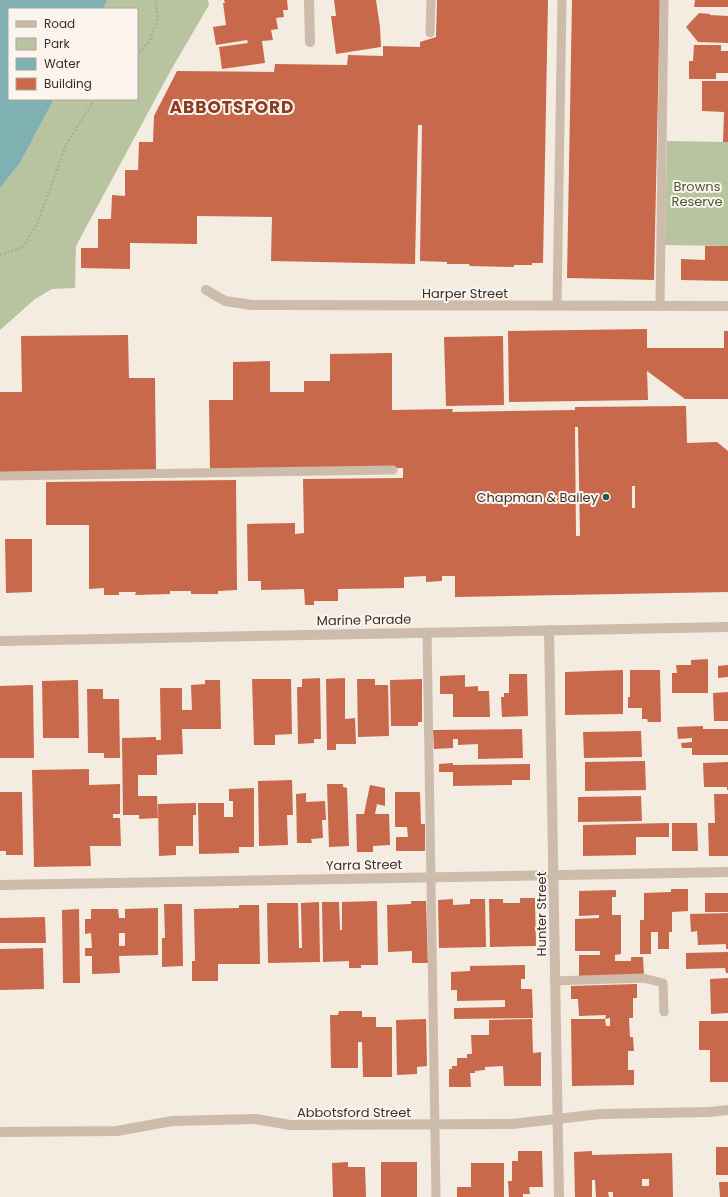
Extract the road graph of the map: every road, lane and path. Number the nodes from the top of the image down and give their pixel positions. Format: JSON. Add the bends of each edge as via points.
{"nodes":[{"id":1,"x":155,"y":0,"type":"edge"},
{"id":2,"x":309,"y":0,"type":"edge"},
{"id":3,"x":431,"y":0,"type":"edge"},
{"id":4,"x":562,"y":0,"type":"edge"},
{"id":5,"x":664,"y":0,"type":"edge"},
{"id":6,"x":430,"y":33,"type":"dead end"},
{"id":7,"x":310,"y":42,"type":"dead end"},
{"id":8,"x":138,"y":53,"type":"edge"},
{"id":9,"x":94,"y":100,"type":"edge"},
{"id":10,"x":0,"y":255,"type":"edge"},
{"id":11,"x":206,"y":290,"type":"dead end"},
{"id":12,"x":557,"y":305,"type":"junction"},
{"id":13,"x":660,"y":306,"type":"junction"},
{"id":14,"x":728,"y":306,"type":"edge"},
{"id":15,"x":393,"y":470,"type":"dead end"},
{"id":16,"x":0,"y":476,"type":"edge"},
{"id":17,"x":728,"y":627,"type":"edge"},
{"id":18,"x":549,"y":630,"type":"junction"},
{"id":19,"x":427,"y":632,"type":"junction"},
{"id":20,"x":0,"y":640,"type":"edge"},
{"id":21,"x":728,"y":872,"type":"edge"},
{"id":22,"x":553,"y":874,"type":"junction"},
{"id":23,"x":432,"y":877,"type":"junction"},
{"id":24,"x":0,"y":885,"type":"edge"},
{"id":25,"x":554,"y":981,"type":"junction"},
{"id":26,"x":664,"y":1012,"type":"dead end"},
{"id":27,"x":728,"y":1110,"type":"edge"},
{"id":28,"x":710,"y":1112,"type":"junction"},
{"id":29,"x":728,"y":1114,"type":"edge"},
{"id":30,"x":558,"y":1120,"type":"junction"},
{"id":31,"x":435,"y":1124,"type":"junction"},
{"id":32,"x":0,"y":1132,"type":"edge"},
{"id":33,"x":436,"y":1197,"type":"edge"},
{"id":34,"x":558,"y":1197,"type":"edge"}],
"edges":[{"from":1,"to":8,"type":"path","via":[[158,18],[149,42]]},
{"from":2,"to":7,"type":"street"},
{"from":3,"to":6,"type":"lane"},
{"from":4,"to":12,"type":"lane"},
{"from":5,"to":13,"type":"lane"},
{"from":9,"to":10,"type":"path","via":[[66,145],[38,222],[23,247]]},
{"from":11,"to":12,"type":"street","name":"Harper Street","via":[[225,301],[252,305]]},
{"from":12,"to":13,"type":"street","name":"Harper Street"},
{"from":13,"to":14,"type":"street","name":"Harper Street"},
{"from":15,"to":16,"type":"lane"},
{"from":17,"to":18,"type":"street","name":"Marine Parade"},
{"from":18,"to":19,"type":"street","name":"Marine Parade"},
{"from":18,"to":22,"type":"street","name":"Hunter Street"},
{"from":19,"to":20,"type":"street","name":"Marine Parade"},
{"from":19,"to":23,"type":"lane"},
{"from":21,"to":22,"type":"street","name":"Yarra Street"},
{"from":22,"to":23,"type":"street","name":"Yarra Street"},
{"from":22,"to":25,"type":"street","name":"Hunter Street"},
{"from":23,"to":24,"type":"street","name":"Yarra Street"},
{"from":23,"to":31,"type":"lane"},
{"from":25,"to":26,"type":"lane","via":[[643,978],[663,983]]},
{"from":25,"to":30,"type":"street","name":"Hunter Street"},
{"from":27,"to":28,"type":"street","name":"Abbotsford Street"},
{"from":28,"to":29,"type":"street","name":"Abbotsford Street"},
{"from":28,"to":30,"type":"street","name":"Abbotsford Street","via":[[600,1114]]},
{"from":30,"to":31,"type":"street","name":"Abbotsford Street","via":[[512,1124]]},
{"from":30,"to":34,"type":"street","name":"Hunter Street"},
{"from":31,"to":32,"type":"street","name":"Abbotsford Street","via":[[290,1125],[248,1119],[172,1121],[117,1131]]},
{"from":31,"to":33,"type":"lane"}]}
